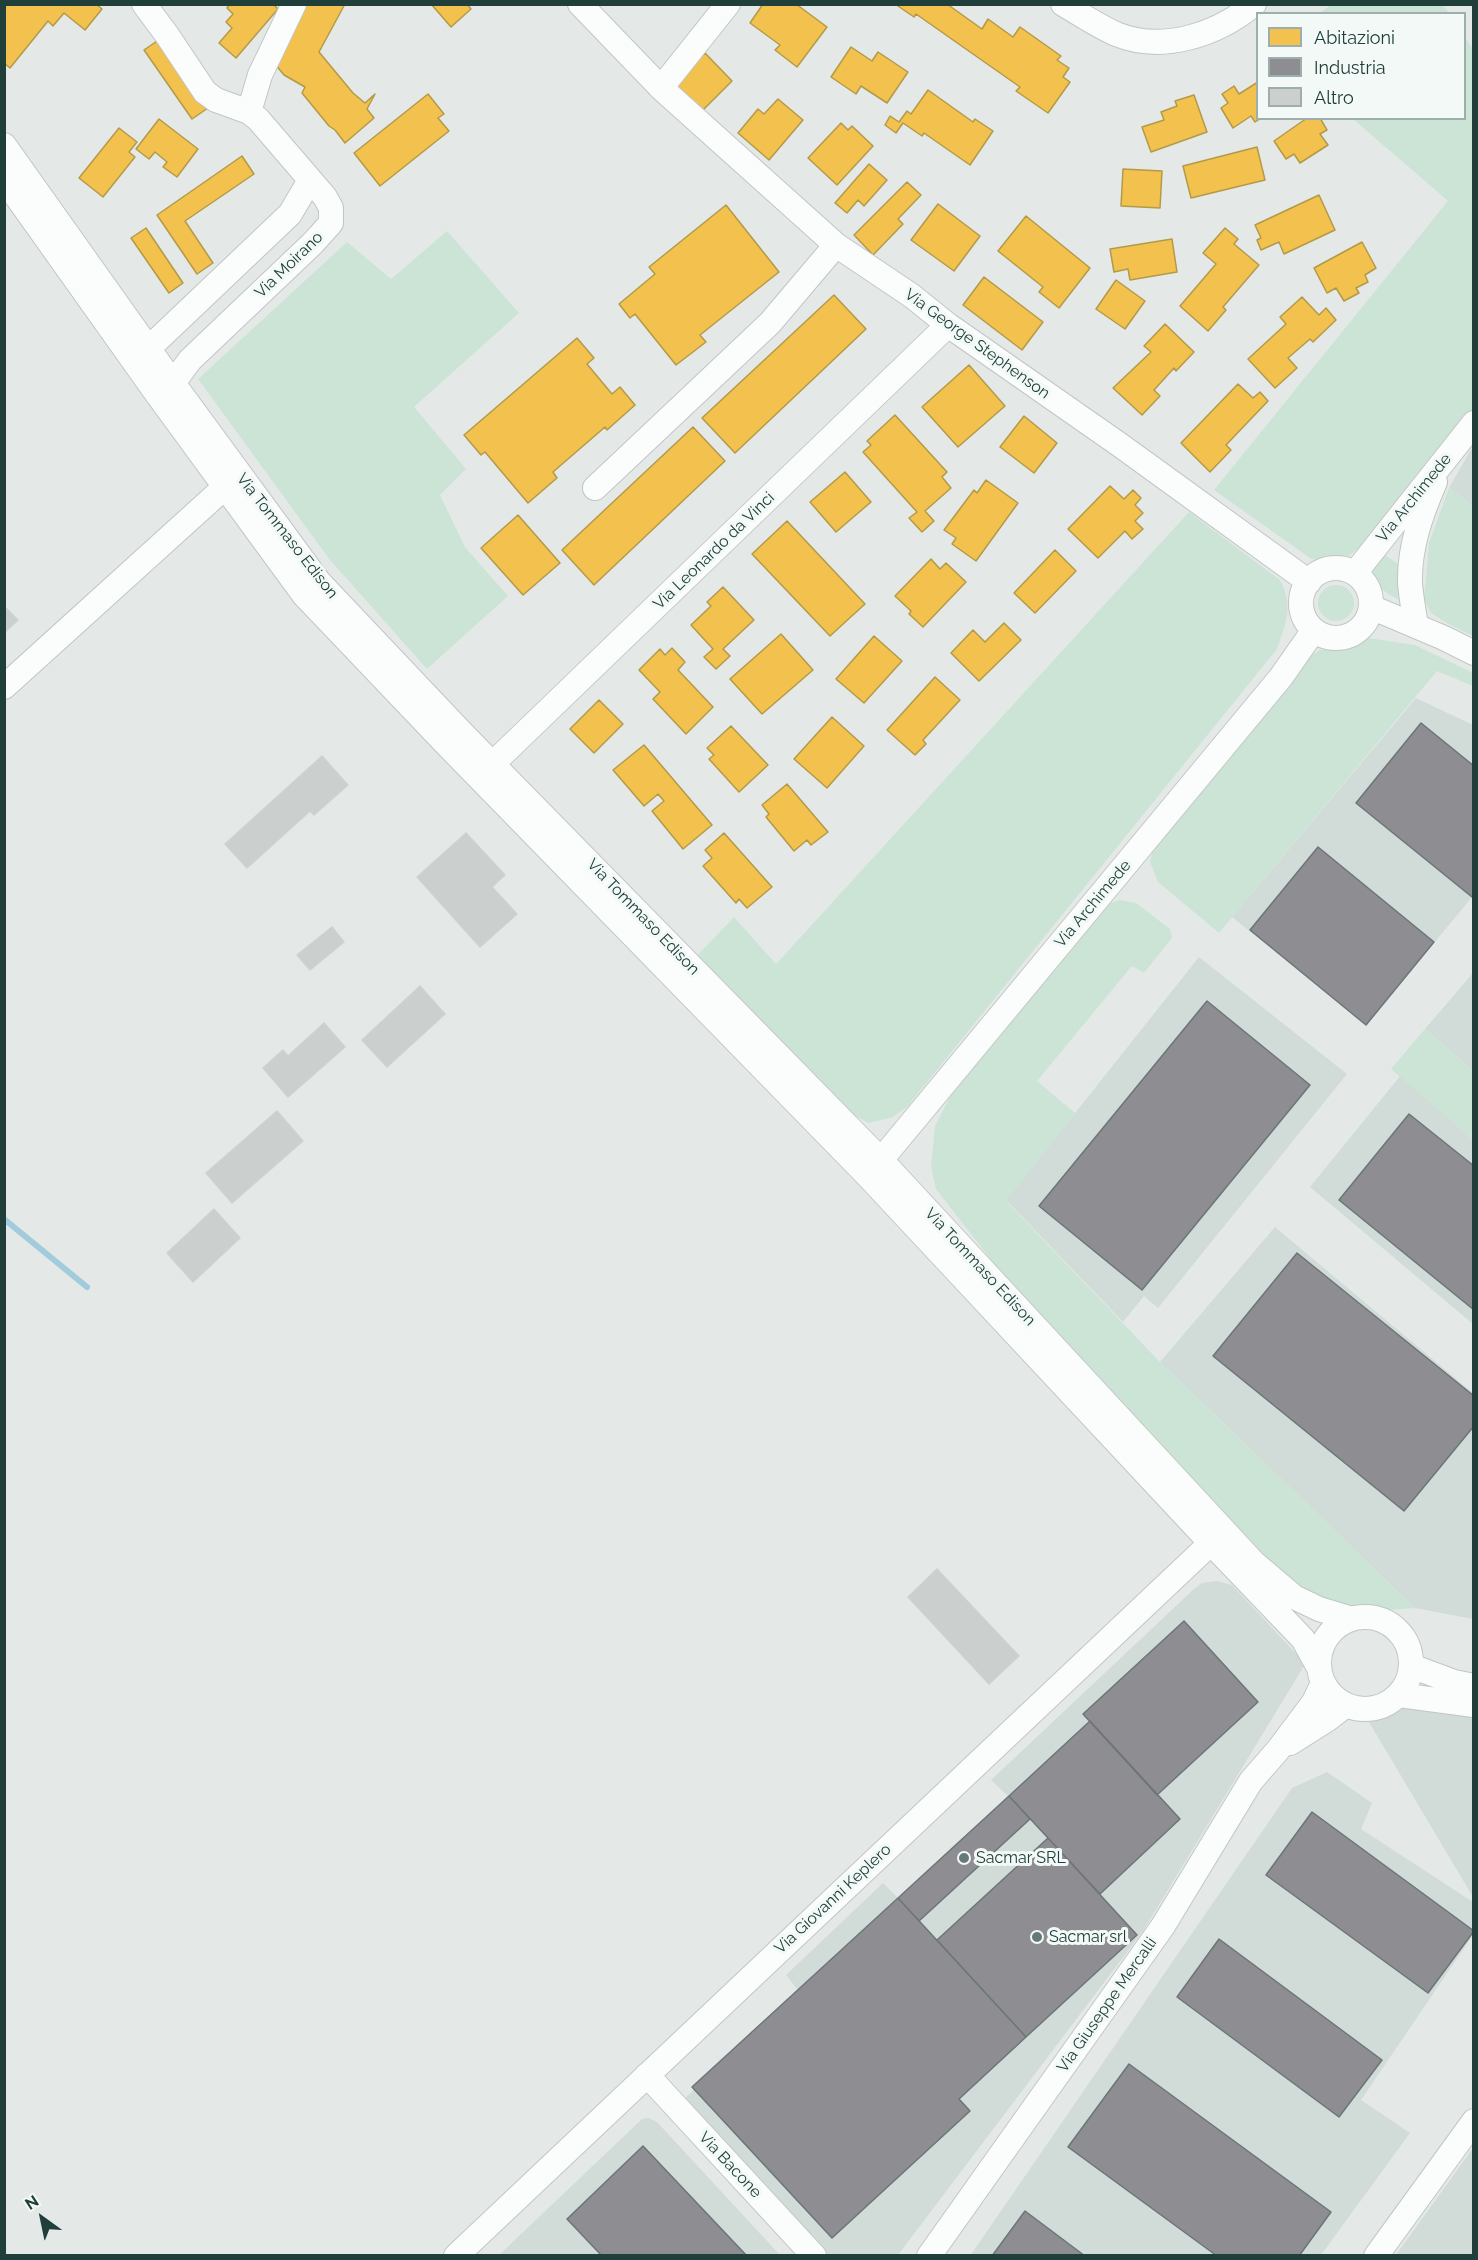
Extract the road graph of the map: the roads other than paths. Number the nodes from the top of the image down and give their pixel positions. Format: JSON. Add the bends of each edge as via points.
{"nodes":[{"id":1,"x":144,"y":4,"type":"edge"},
{"id":2,"x":294,"y":4,"type":"edge"},
{"id":3,"x":580,"y":4,"type":"edge"},
{"id":4,"x":728,"y":4,"type":"edge"},
{"id":5,"x":1063,"y":4,"type":"edge"},
{"id":6,"x":1254,"y":4,"type":"edge"},
{"id":7,"x":661,"y":88,"type":"junction"},
{"id":8,"x":249,"y":112,"type":"junction"},
{"id":9,"x":4,"y":145,"type":"edge"},
{"id":10,"x":4,"y":179,"type":"edge"},
{"id":11,"x":310,"y":180,"type":"junction"},
{"id":12,"x":836,"y":245,"type":"junction"},
{"id":13,"x":188,"y":310,"type":"junction"},
{"id":14,"x":948,"y":325,"type":"junction"},
{"id":15,"x":211,"y":340,"type":"junction"},
{"id":16,"x":149,"y":348,"type":"junction"},
{"id":17,"x":173,"y":383,"type":"junction"},
{"id":18,"x":1473,"y":423,"type":"edge"},
{"id":19,"x":1446,"y":458,"type":"junction"},
{"id":20,"x":232,"y":481,"type":"junction"},
{"id":21,"x":595,"y":488,"type":"dead end"},
{"id":22,"x":1355,"y":573,"type":"junction"},
{"id":23,"x":1309,"y":582,"type":"junction"},
{"id":24,"x":1371,"y":607,"type":"junction"},
{"id":25,"x":1416,"y":626,"type":"junction"},
{"id":26,"x":1314,"y":630,"type":"junction"},
{"id":27,"x":1473,"y":653,"type":"edge"},
{"id":28,"x":4,"y":687,"type":"edge"},
{"id":29,"x":486,"y":770,"type":"junction"},
{"id":30,"x":874,"y":1168,"type":"junction"},
{"id":31,"x":1210,"y":1543,"type":"junction"},
{"id":32,"x":1352,"y":1618,"type":"junction"},
{"id":33,"x":1411,"y":1666,"type":"junction"},
{"id":34,"x":1321,"y":1676,"type":"junction"},
{"id":35,"x":1473,"y":1686,"type":"edge"},
{"id":36,"x":1398,"y":1695,"type":"junction"},
{"id":37,"x":1346,"y":1705,"type":"junction"},
{"id":38,"x":1473,"y":1705,"type":"edge"},
{"id":39,"x":1278,"y":1750,"type":"junction"},
{"id":40,"x":646,"y":2075,"type":"junction"},
{"id":41,"x":1472,"y":2123,"type":"edge"},
{"id":42,"x":456,"y":2256,"type":"edge"},
{"id":43,"x":814,"y":2256,"type":"edge"},
{"id":44,"x":929,"y":2256,"type":"edge"},
{"id":45,"x":1376,"y":2256,"type":"edge"}],
"edges":[{"from":1,"to":8,"type":"street","name":"Via Moirano","via":[[205,92]]},
{"from":2,"to":8,"type":"street","via":[[260,75]]},
{"from":3,"to":7,"type":"street","name":"Via George Stephenson"},
{"from":4,"to":7,"type":"street"},
{"from":5,"to":6,"type":"street","via":[[1117,34],[1161,42],[1209,32]]},
{"from":7,"to":12,"type":"street","name":"Via George Stephenson"},
{"from":8,"to":11,"type":"street","name":"Via Moirano"},
{"from":9,"to":16,"type":"street","name":"Via Tommaso Edison"},
{"from":10,"to":20,"type":"street","name":"Via Tommaso Edison"},
{"from":11,"to":13,"type":"street","via":[[290,214]]},
{"from":11,"to":15,"type":"street","name":"Via Moirano","via":[[330,208],[331,223]]},
{"from":12,"to":14,"type":"street","name":"Via George Stephenson"},
{"from":12,"to":21,"type":"street","via":[[770,323]]},
{"from":13,"to":15,"type":"street","via":[[189,328],[198,337]]},
{"from":13,"to":16,"type":"street"},
{"from":14,"to":23,"type":"street","name":"Via George Stephenson"},
{"from":14,"to":29,"type":"street","name":"Via Leonardo da Vinci"},
{"from":15,"to":17,"type":"street","name":"Via Moirano"},
{"from":16,"to":17,"type":"street","name":"Via Tommaso Edison"},
{"from":17,"to":20,"type":"street","name":"Via Tommaso Edison"},
{"from":18,"to":19,"type":"street","name":"Via Archimede"},
{"from":19,"to":22,"type":"street","name":"Via Archimede"},
{"from":19,"to":25,"type":"street","via":[[1414,541],[1410,583]]},
{"from":20,"to":28,"type":"street"},
{"from":20,"to":29,"type":"street","name":"Via Tommaso Edison"},
{"from":22,"to":23,"type":"street","via":[[1335,568]]},
{"from":22,"to":24,"type":"street","via":[[1368,588]]},
{"from":23,"to":26,"type":"street","via":[[1301,602]]},
{"from":24,"to":25,"type":"street"},
{"from":24,"to":26,"type":"street","via":[[1369,617],[1354,633],[1334,638]]},
{"from":25,"to":27,"type":"street"},
{"from":26,"to":30,"type":"street","name":"Via Archimede","via":[[1281,677]]},
{"from":29,"to":30,"type":"street","name":"Via Tommaso Edison"},
{"from":30,"to":31,"type":"street","name":"Via Tommaso Edison"},
{"from":30,"to":32,"type":"street","name":"Via Tommaso Edison","via":[[1254,1563],[1293,1597]]},
{"from":31,"to":34,"type":"street","name":"Via Tommaso Edison","via":[[1303,1639]]},
{"from":31,"to":40,"type":"street","name":"Via Giovanni Keplero"},
{"from":32,"to":33,"type":"street","via":[[1381,1620],[1394,1627],[1404,1638]]},
{"from":32,"to":34,"type":"street","via":[[1340,1624],[1323,1643],[1319,1655]]},
{"from":33,"to":35,"type":"street"},
{"from":33,"to":36,"type":"street"},
{"from":34,"to":37,"type":"street","via":[[1329,1693]]},
{"from":34,"to":39,"type":"street","name":"Via Giuseppe Mercalli","via":[[1314,1702]]},
{"from":36,"to":37,"type":"street","via":[[1374,1709]]},
{"from":36,"to":38,"type":"street"},
{"from":37,"to":39,"type":"street","name":"Via Giuseppe Mercalli"},
{"from":39,"to":44,"type":"street","name":"Via Giuseppe Mercalli","via":[[1251,1781],[1163,1926]]},
{"from":40,"to":42,"type":"street","name":"Via Giovanni Keplero"},
{"from":40,"to":43,"type":"street","name":"Via Bacone"},
{"from":41,"to":45,"type":"street"}]}
